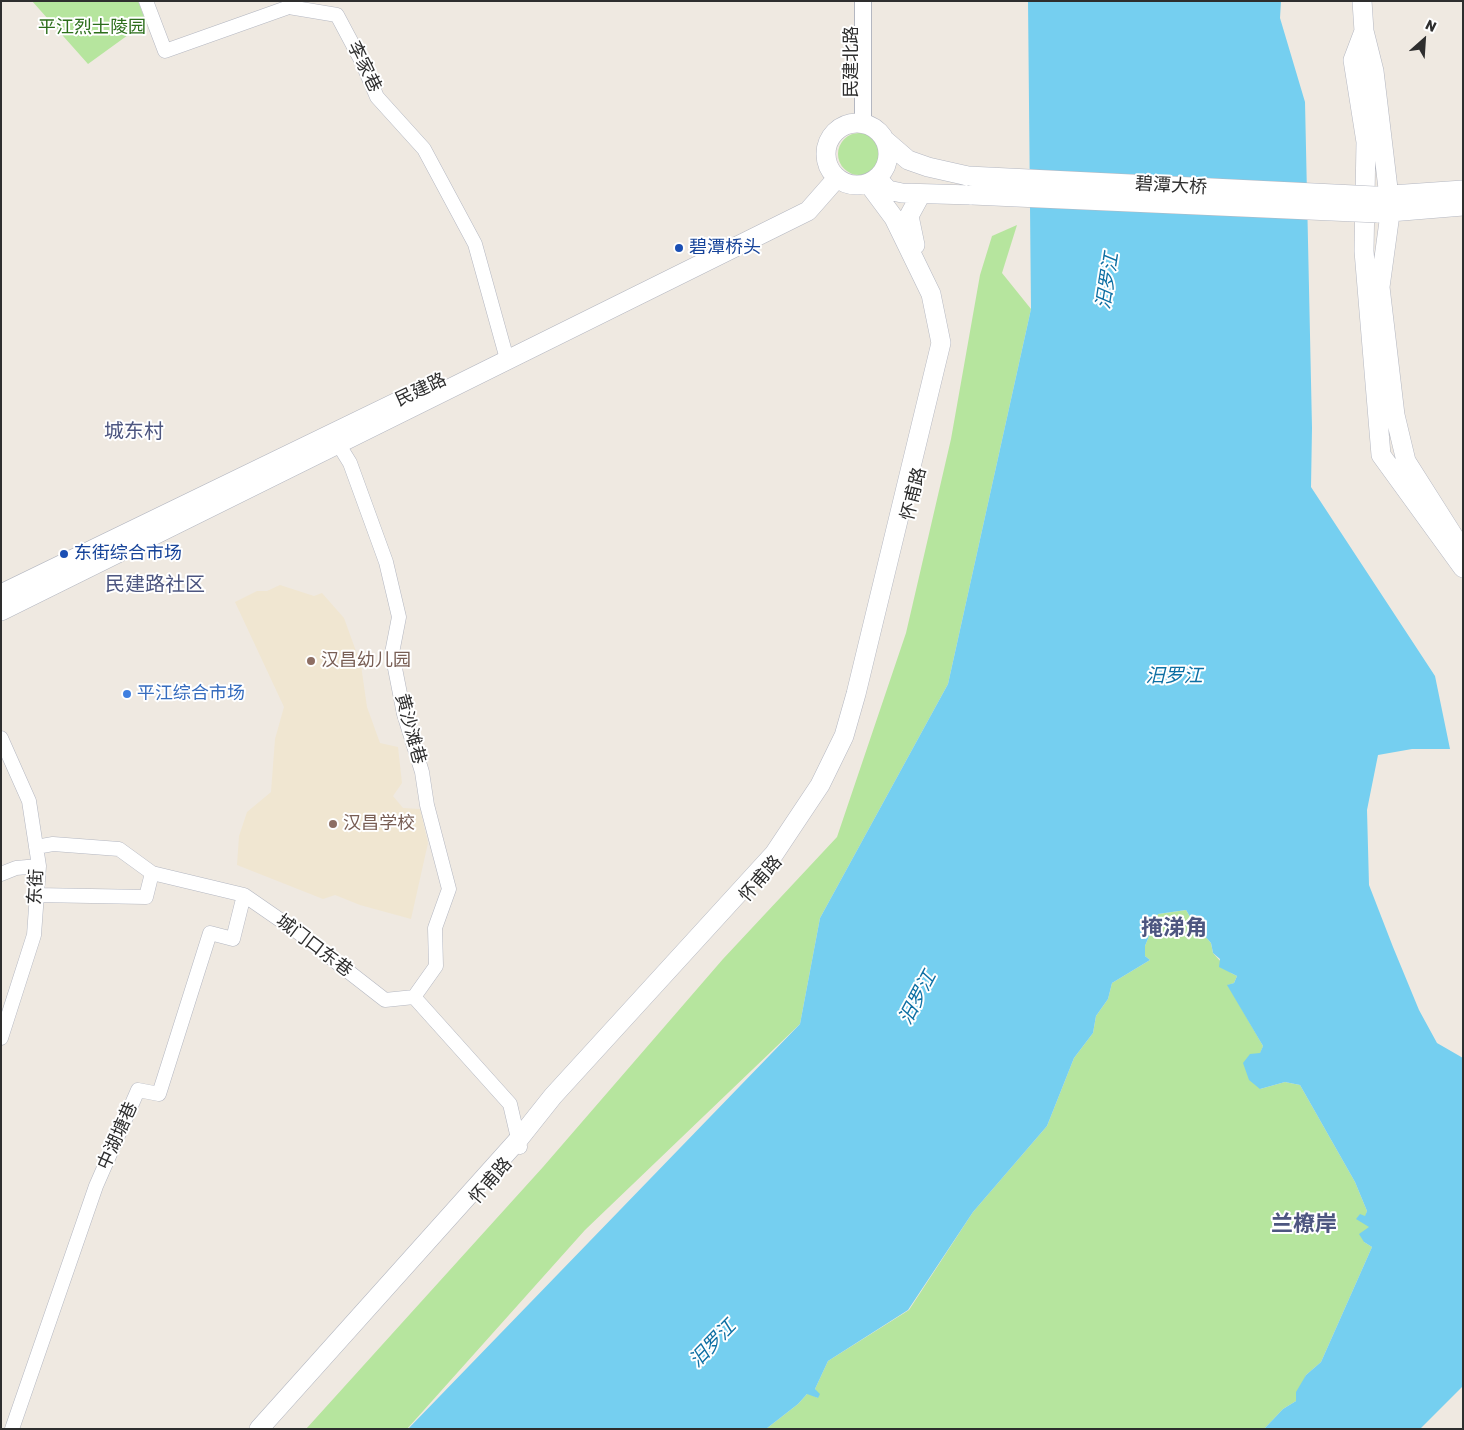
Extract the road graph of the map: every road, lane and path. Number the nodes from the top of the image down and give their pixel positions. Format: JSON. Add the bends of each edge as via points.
{"nodes":[{"id":1,"x":146,"y":1,"type":"edge"},
{"id":2,"x":853,"y":1,"type":"edge"},
{"id":3,"x":863,"y":1,"type":"edge"},
{"id":4,"x":1362,"y":1,"type":"edge"},
{"id":5,"x":277,"y":6,"type":"edge"},
{"id":6,"x":1364,"y":31,"type":"junction"},
{"id":7,"x":858,"y":123,"type":"junction"},
{"id":8,"x":886,"y":142,"type":"junction"},
{"id":9,"x":834,"y":174,"type":"junction"},
{"id":10,"x":872,"y":181,"type":"junction"},
{"id":11,"x":1463,"y":190,"type":"edge"},
{"id":12,"x":921,"y":194,"type":"junction"},
{"id":13,"x":1383,"y":205,"type":"junction"},
{"id":14,"x":1463,"y":206,"type":"edge"},
{"id":15,"x":505,"y":352,"type":"junction"},
{"id":16,"x":335,"y":438,"type":"junction"},
{"id":17,"x":1463,"y":551,"type":"edge"},
{"id":18,"x":1463,"y":568,"type":"edge"},
{"id":19,"x":1,"y":594,"type":"edge"},
{"id":20,"x":1,"y":612,"type":"edge"},
{"id":21,"x":1,"y":738,"type":"edge"},
{"id":22,"x":36,"y":847,"type":"junction"},
{"id":23,"x":39,"y":866,"type":"junction"},
{"id":24,"x":152,"y":873,"type":"junction"},
{"id":25,"x":1,"y":874,"type":"edge"},
{"id":26,"x":36,"y":895,"type":"junction"},
{"id":27,"x":244,"y":895,"type":"junction"},
{"id":28,"x":414,"y":997,"type":"junction"},
{"id":29,"x":1,"y":1038,"type":"edge"},
{"id":30,"x":519,"y":1144,"type":"junction"},
{"id":31,"x":12,"y":1429,"type":"edge"},
{"id":32,"x":259,"y":1429,"type":"edge"},
{"id":33,"x":273,"y":1429,"type":"edge"}],
"edges":[{"from":1,"to":5,"type":"street","name":"李家巷","via":[[165,51]]},
{"from":2,"to":7,"type":"street","name":"民建北路"},
{"from":3,"to":7,"type":"street"},
{"from":4,"to":6,"type":"main road"},
{"from":5,"to":15,"type":"street","name":"李家巷","via":[[337,15],[377,97],[424,149],[475,244]]},
{"from":6,"to":13,"type":"main road","via":[[1374,71]]},
{"from":6,"to":18,"type":"main road","via":[[1353,60],[1366,142],[1364,251],[1381,455]]},
{"from":7,"to":8,"type":"main road","via":[[876,130]]},
{"from":7,"to":9,"type":"main road","via":[[835,131],[829,140],[826,150]]},
{"from":8,"to":10,"type":"main road","via":[[888,161]]},
{"from":8,"to":13,"type":"main road","name":"碧潭大桥","bridge":true,"via":[[908,160],[968,176]]},
{"from":9,"to":10,"type":"main road","via":[[847,183]]},
{"from":9,"to":15,"type":"main road","name":"民建路","via":[[802,201]]},
{"from":9,"to":16,"type":"main road","via":[[808,211]]},
{"from":10,"to":12,"type":"main road","via":[[888,190]]},
{"from":10,"to":30,"type":"main road","via":[[931,294],[941,342],[844,736],[820,785],[774,854],[553,1096]]},
{"from":11,"to":13,"type":"main road"},
{"from":12,"to":13,"type":"main road","bridge":true},
{"from":12,"to":30,"type":"main road","name":"怀甫路","via":[[910,216],[913,241],[938,291],[951,343],[864,700],[846,748],[827,788],[779,860]]},
{"from":13,"to":14,"type":"main road"},
{"from":13,"to":17,"type":"main road","via":[[1380,288],[1395,415],[1406,461]]},
{"from":15,"to":16,"type":"main road","name":"民建路"},
{"from":16,"to":19,"type":"main road","name":"民建路"},
{"from":16,"to":20,"type":"main road"},
{"from":16,"to":28,"type":"street","name":"黄沙滩巷","via":[[357,482],[367,517],[386,562],[399,617],[392,653],[404,714],[422,772],[427,805],[449,889],[435,928],[436,966]]},
{"from":21,"to":22,"type":"street","name":"东街","via":[[29,801]]},
{"from":22,"to":23,"type":"street","name":"东街"},
{"from":22,"to":24,"type":"street","name":"城门口东巷","via":[[53,844],[119,849]]},
{"from":23,"to":25,"type":"street","via":[[16,868]]},
{"from":23,"to":26,"type":"street","name":"东街"},
{"from":24,"to":26,"type":"street","via":[[146,897]]},
{"from":24,"to":27,"type":"street","name":"城门口东巷"},
{"from":26,"to":29,"type":"street","name":"东街","via":[[34,935]]},
{"from":27,"to":28,"type":"street","name":"城门口东巷","via":[[299,933],[384,1000]]},
{"from":27,"to":31,"type":"street","name":"中湖塘巷","via":[[233,939],[210,933],[159,1094],[138,1090],[96,1186]]},
{"from":28,"to":30,"type":"street","via":[[510,1104]]},
{"from":30,"to":32,"type":"main road"},
{"from":30,"to":33,"type":"main road","name":"怀甫路"}]}
